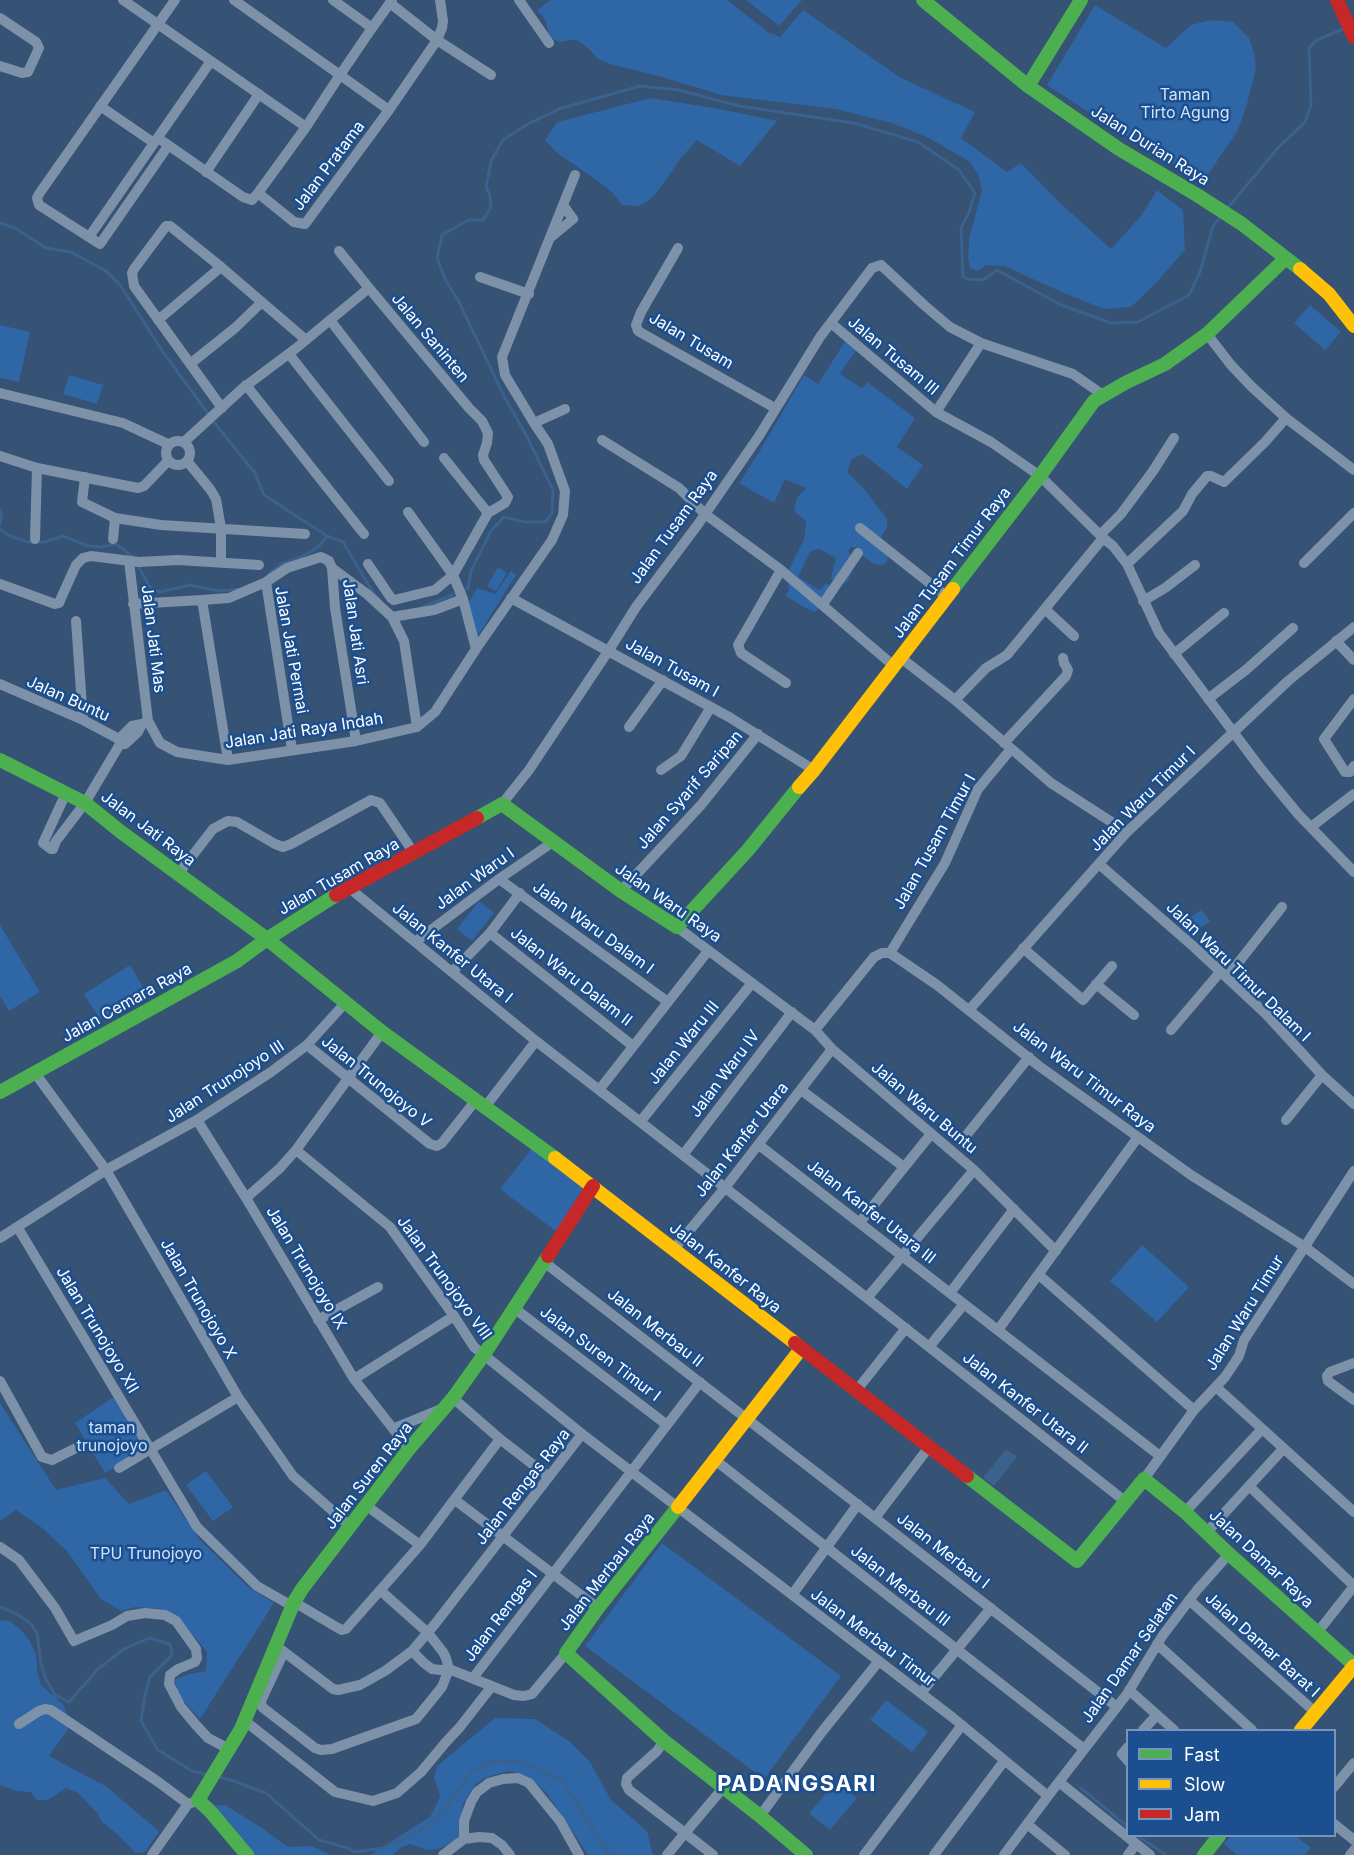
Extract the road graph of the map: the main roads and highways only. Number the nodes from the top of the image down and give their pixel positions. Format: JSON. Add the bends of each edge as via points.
{"nodes":[{"id":1,"x":922,"y":0,"type":"edge"},
{"id":2,"x":1081,"y":0,"type":"edge"},
{"id":3,"x":1338,"y":1,"type":"edge"},
{"id":4,"x":1354,"y":37,"type":"edge"},
{"id":5,"x":1028,"y":86,"type":"junction"},
{"id":6,"x":1286,"y":258,"type":"junction"},
{"id":7,"x":1354,"y":326,"type":"edge"},
{"id":8,"x":0,"y":760,"type":"edge"},
{"id":9,"x":502,"y":804,"type":"joint"},
{"id":10,"x":677,"y":927,"type":"joint"},
{"id":11,"x":267,"y":939,"type":"junction"},
{"id":12,"x":0,"y":1092,"type":"edge"},
{"id":13,"x":593,"y":1186,"type":"junction"},
{"id":14,"x":801,"y":1349,"type":"junction"},
{"id":15,"x":1144,"y":1479,"type":"joint"},
{"id":16,"x":1354,"y":1665,"type":"edge"},
{"id":17,"x":1302,"y":1729,"type":"edge"},
{"id":18,"x":1215,"y":1837,"type":"edge"},
{"id":19,"x":239,"y":1852,"type":"edge"},
{"id":20,"x":806,"y":1855,"type":"edge"},
{"id":21,"x":1204,"y":1855,"type":"edge"}],
"edges":[{"from":1,"to":5,"type":"main road","name":"Jalan Durian Raya"},
{"from":2,"to":5,"type":"main road"},
{"from":3,"to":4,"type":"main road"},
{"from":5,"to":6,"type":"main road","name":"Jalan Durian Raya","via":[[1119,149],[1232,218]]},
{"from":6,"to":7,"type":"main road","name":"Jalan Durian Raya","via":[[1329,294]]},
{"from":6,"to":10,"type":"main road","name":"Jalan Tusam Timur Raya","via":[[1207,334],[1165,364],[1095,401],[814,770]]},
{"from":8,"to":11,"type":"main road","name":"Jalan Jati Raya","via":[[85,802]]},
{"from":9,"to":10,"type":"main road","name":"Jalan Waru Raya"},
{"from":9,"to":11,"type":"main road","name":"Jalan Tusam Raya","via":[[348,887]]},
{"from":11,"to":12,"type":"main road","name":"Jalan Cemara Raya","via":[[237,961]]},
{"from":11,"to":13,"type":"main road","name":"Jalan Kanfer Raya","via":[[382,1032]]},
{"from":13,"to":14,"type":"main road","name":"Jalan Kanfer Raya"},
{"from":13,"to":19,"type":"main road","name":"Jalan Suren Raya","via":[[483,1356],[293,1604],[280,1648],[245,1721],[193,1802],[210,1811]]},
{"from":14,"to":15,"type":"main road","name":"Jalan Kanfer Raya","via":[[1077,1561]]},
{"from":14,"to":20,"type":"main road","name":"Jalan Merbau Raya","via":[[566,1653],[664,1741]]},
{"from":15,"to":16,"type":"main road","name":"Jalan Damar Raya"},
{"from":16,"to":17,"type":"main road","name":"Jalan Damar Raya"},
{"from":18,"to":21,"type":"main road"}]}
